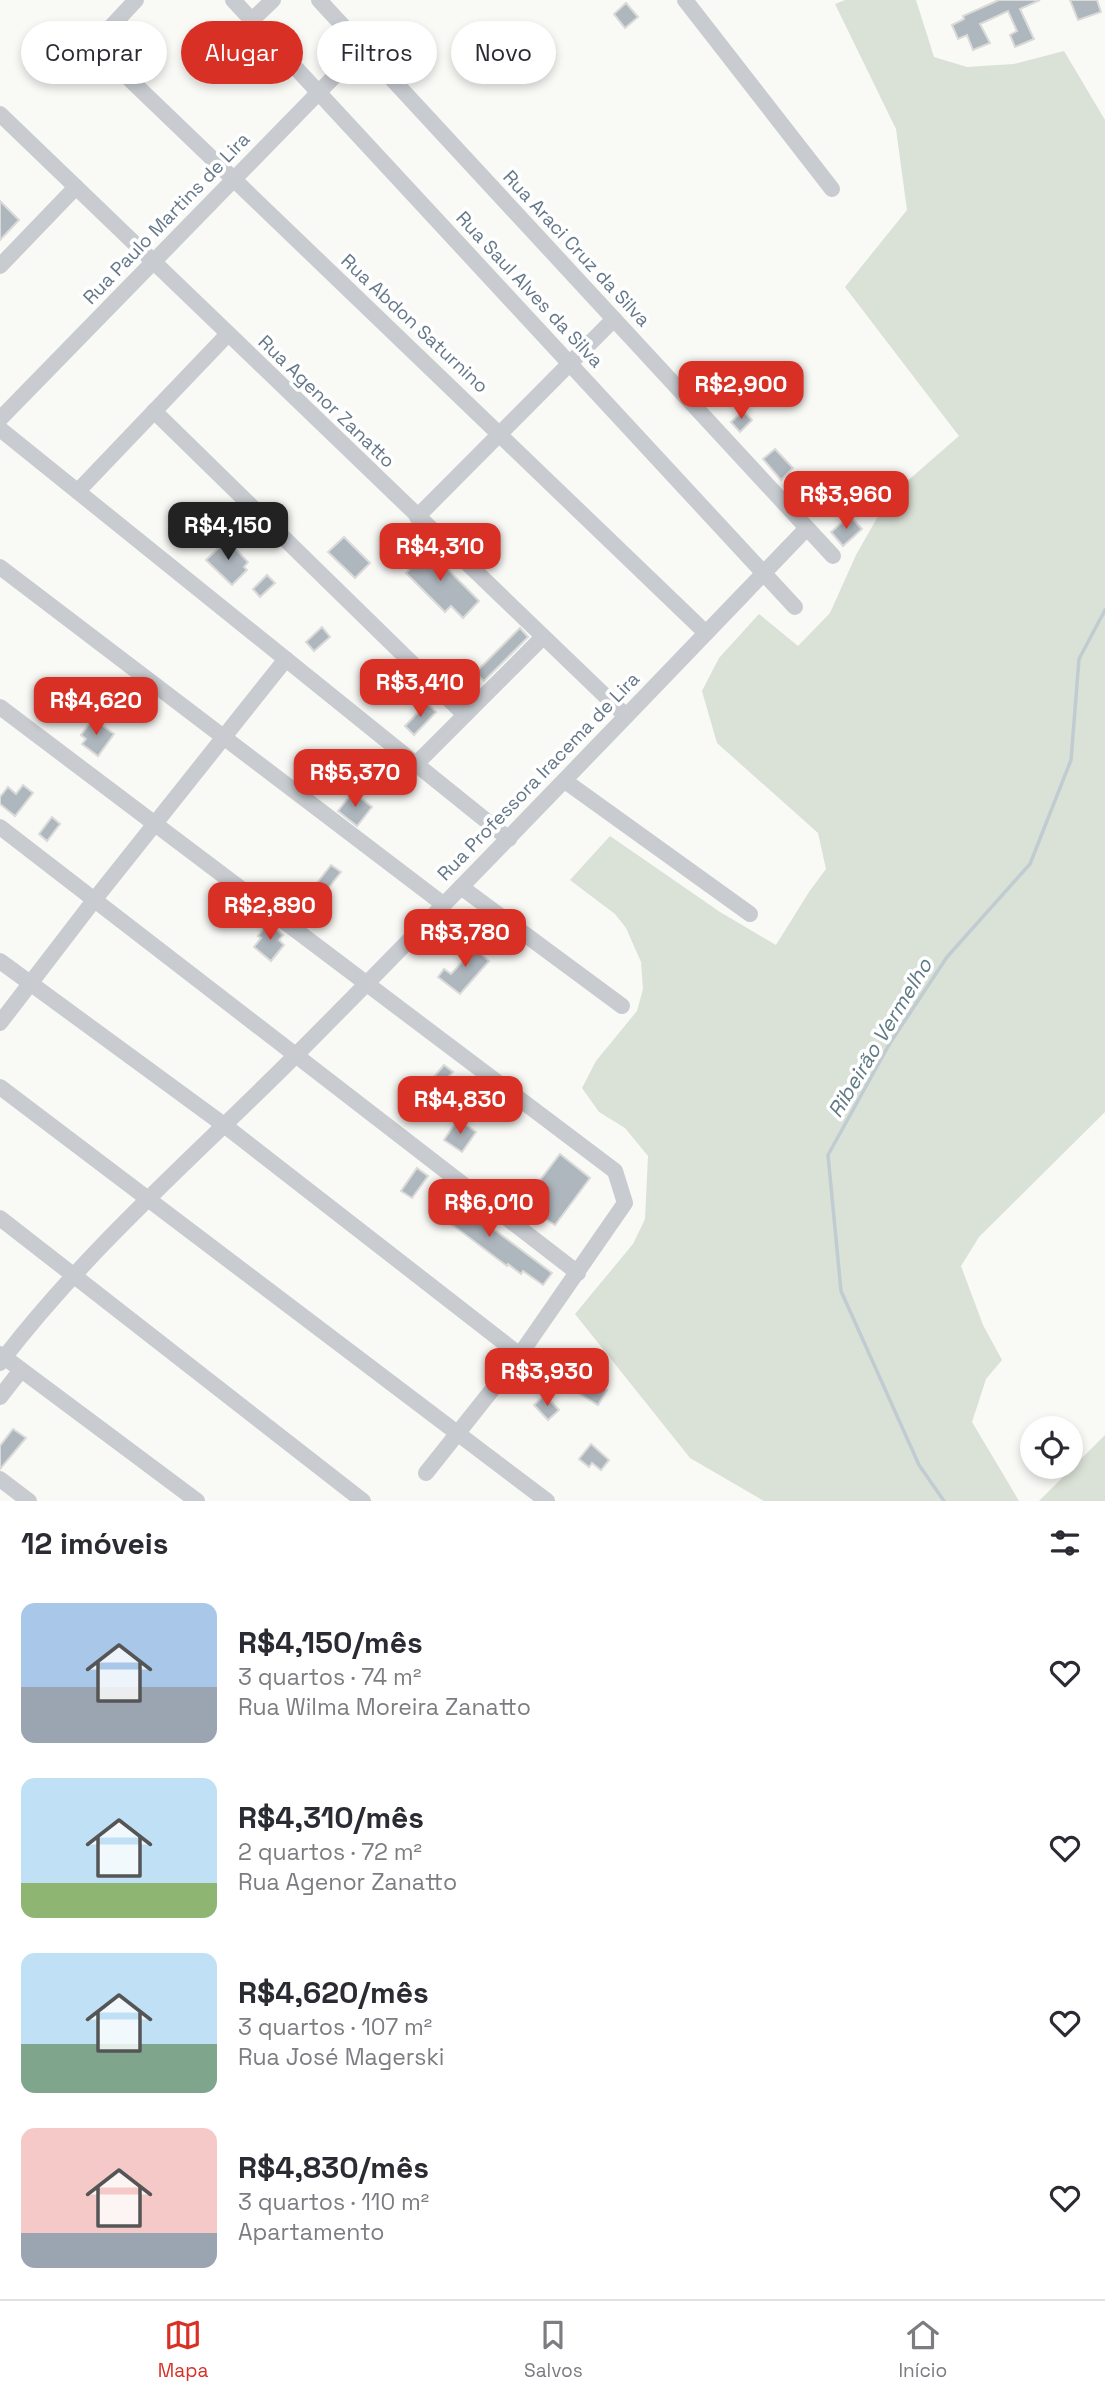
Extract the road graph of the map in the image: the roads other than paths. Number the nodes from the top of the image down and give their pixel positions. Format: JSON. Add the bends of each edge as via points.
{"nodes":[{"id":1,"x":136,"y":0,"type":"edge"},
{"id":2,"x":233,"y":0,"type":"edge"},
{"id":3,"x":273,"y":0,"type":"edge"},
{"id":4,"x":319,"y":0,"type":"edge"},
{"id":5,"x":685,"y":0,"type":"edge"},
{"id":6,"x":252,"y":20,"type":"junction"},
{"id":7,"x":339,"y":21,"type":"edge"},
{"id":8,"x":327,"y":84,"type":"edge"},
{"id":9,"x":397,"y":84,"type":"edge"},
{"id":10,"x":319,"y":92,"type":"junction"},
{"id":11,"x":1,"y":117,"type":"edge"},
{"id":12,"x":232,"y":179,"type":"junction"},
{"id":13,"x":76,"y":187,"type":"junction"},
{"id":14,"x":832,"y":189,"type":"dead end"},
{"id":15,"x":152,"y":261,"type":"junction"},
{"id":16,"x":0,"y":266,"type":"edge"},
{"id":17,"x":614,"y":319,"type":"junction"},
{"id":18,"x":228,"y":334,"type":"junction"},
{"id":19,"x":570,"y":363,"type":"junction"},
{"id":20,"x":154,"y":411,"type":"junction"},
{"id":21,"x":0,"y":419,"type":"edge"},
{"id":22,"x":0,"y":429,"type":"edge"},
{"id":23,"x":500,"y":434,"type":"junction"},
{"id":24,"x":78,"y":491,"type":"junction"},
{"id":25,"x":417,"y":517,"type":"junction"},
{"id":26,"x":807,"y":528,"type":"junction"},
{"id":27,"x":833,"y":556,"type":"dead end"},
{"id":28,"x":0,"y":567,"type":"edge"},
{"id":29,"x":764,"y":572,"type":"junction"},
{"id":30,"x":795,"y":607,"type":"dead end"},
{"id":31,"x":706,"y":633,"type":"junction"},
{"id":32,"x":542,"y":638,"type":"junction"},
{"id":33,"x":286,"y":659,"type":"junction"},
{"id":34,"x":0,"y":706,"type":"edge"},
{"id":35,"x":466,"y":715,"type":"junction"},
{"id":36,"x":626,"y":716,"type":"junction"},
{"id":37,"x":223,"y":737,"type":"junction"},
{"id":38,"x":417,"y":763,"type":"junction"},
{"id":39,"x":565,"y":781,"type":"junction"},
{"id":40,"x":154,"y":825,"type":"junction"},
{"id":41,"x":0,"y":827,"type":"edge"},
{"id":42,"x":509,"y":839,"type":"junction"},
{"id":43,"x":461,"y":887,"type":"junction"},
{"id":44,"x":95,"y":899,"type":"junction"},
{"id":45,"x":443,"y":904,"type":"junction"},
{"id":46,"x":751,"y":914,"type":"dead end"},
{"id":47,"x":0,"y":961,"type":"edge"},
{"id":48,"x":366,"y":982,"type":"junction"},
{"id":49,"x":30,"y":984,"type":"junction"},
{"id":50,"x":622,"y":1006,"type":"dead end"},
{"id":51,"x":0,"y":1023,"type":"edge"},
{"id":52,"x":295,"y":1055,"type":"junction"},
{"id":53,"x":0,"y":1087,"type":"edge"},
{"id":54,"x":224,"y":1125,"type":"junction"},
{"id":55,"x":147,"y":1199,"type":"junction"},
{"id":56,"x":0,"y":1218,"type":"edge"},
{"id":57,"x":578,"y":1273,"type":"junction"},
{"id":58,"x":73,"y":1277,"type":"junction"},
{"id":59,"x":519,"y":1356,"type":"junction"},
{"id":60,"x":1,"y":1358,"type":"edge"},
{"id":61,"x":21,"y":1370,"type":"junction"},
{"id":62,"x":552,"y":1380,"type":"dead end"},
{"id":63,"x":0,"y":1397,"type":"edge"},
{"id":64,"x":456,"y":1433,"type":"junction"},
{"id":65,"x":426,"y":1473,"type":"dead end"},
{"id":66,"x":0,"y":1479,"type":"edge"},
{"id":67,"x":29,"y":1501,"type":"edge"},
{"id":68,"x":197,"y":1501,"type":"edge"},
{"id":69,"x":363,"y":1501,"type":"edge"},
{"id":70,"x":547,"y":1501,"type":"edge"}],
"edges":[{"from":1,"to":12,"type":"street","name":"Rua Abdon Saturnino","via":[[94,45]]},
{"from":2,"to":6,"type":"street","name":"Rua Saul Alves da Silva"},
{"from":3,"to":6,"type":"street"},
{"from":4,"to":7,"type":"street","name":"Rua Araci Cruz da Silva"},
{"from":5,"to":14,"type":"street"},
{"from":6,"to":10,"type":"street","name":"Rua Saul Alves da Silva"},
{"from":8,"to":10,"type":"street","name":"Rua Paulo Martins de Lira"},
{"from":9,"to":17,"type":"street","name":"Rua Araci Cruz da Silva"},
{"from":10,"to":12,"type":"street","name":"Rua Paulo Martins de Lira"},
{"from":10,"to":19,"type":"street","name":"Rua Saul Alves da Silva"},
{"from":11,"to":13,"type":"street","name":"Rua Agenor Zanatto"},
{"from":12,"to":15,"type":"street","name":"Rua Paulo Martins de Lira"},
{"from":12,"to":23,"type":"street","name":"Rua Abdon Saturnino"},
{"from":13,"to":15,"type":"street","name":"Rua Agenor Zanatto"},
{"from":13,"to":16,"type":"street"},
{"from":15,"to":18,"type":"street","name":"Rua Agenor Zanatto"},
{"from":15,"to":21,"type":"street","name":"Rua Paulo Martins de Lira"},
{"from":17,"to":19,"type":"street"},
{"from":17,"to":26,"type":"street","name":"Rua Araci Cruz da Silva"},
{"from":18,"to":20,"type":"street"},
{"from":18,"to":25,"type":"street","name":"Rua Agenor Zanatto"},
{"from":19,"to":23,"type":"street"},
{"from":19,"to":29,"type":"street","name":"Rua Saul Alves da Silva"},
{"from":20,"to":24,"type":"street"},
{"from":20,"to":35,"type":"street"},
{"from":22,"to":24,"type":"street"},
{"from":23,"to":25,"type":"street"},
{"from":23,"to":31,"type":"street","name":"Rua Abdon Saturnino"},
{"from":24,"to":33,"type":"street"},
{"from":25,"to":32,"type":"street","name":"Rua Agenor Zanatto"},
{"from":26,"to":27,"type":"street","name":"Rua Araci Cruz da Silva"},
{"from":26,"to":29,"type":"street","name":"Rua Professora Iracema de Lira"},
{"from":28,"to":37,"type":"street"},
{"from":29,"to":30,"type":"street","name":"Rua Saul Alves da Silva"},
{"from":29,"to":31,"type":"street","name":"Rua Professora Iracema de Lira"},
{"from":31,"to":36,"type":"street","name":"Rua Professora Iracema de Lira"},
{"from":32,"to":35,"type":"street"},
{"from":32,"to":36,"type":"street","name":"Rua Agenor Zanatto"},
{"from":33,"to":37,"type":"street"},
{"from":33,"to":38,"type":"street"},
{"from":34,"to":40,"type":"street"},
{"from":35,"to":38,"type":"street"},
{"from":36,"to":39,"type":"street","name":"Rua Professora Iracema de Lira"},
{"from":37,"to":40,"type":"street"},
{"from":37,"to":45,"type":"street"},
{"from":38,"to":42,"type":"street"},
{"from":39,"to":42,"type":"street","name":"Rua Professora Iracema de Lira"},
{"from":39,"to":46,"type":"street"},
{"from":40,"to":44,"type":"street"},
{"from":40,"to":48,"type":"street"},
{"from":41,"to":44,"type":"street"},
{"from":42,"to":43,"type":"street","name":"Rua Professora Iracema de Lira"},
{"from":43,"to":45,"type":"street","name":"Rua Professora Iracema de Lira"},
{"from":43,"to":50,"type":"street"},
{"from":44,"to":49,"type":"street"},
{"from":44,"to":52,"type":"street"},
{"from":45,"to":48,"type":"street","name":"Rua Professora Iracema de Lira"},
{"from":47,"to":49,"type":"street"},
{"from":48,"to":52,"type":"street","name":"Rua Professora Iracema de Lira"},
{"from":48,"to":57,"type":"street","via":[[615,1171],[625,1203]]},
{"from":49,"to":51,"type":"street"},
{"from":49,"to":54,"type":"street"},
{"from":52,"to":54,"type":"street","name":"Rua Professora Iracema de Lira"},
{"from":52,"to":57,"type":"street"},
{"from":53,"to":55,"type":"street"},
{"from":54,"to":55,"type":"street","name":"Rua Professora Iracema de Lira"},
{"from":54,"to":59,"type":"street"},
{"from":55,"to":58,"type":"street","name":"Rua Professora Iracema de Lira"},
{"from":55,"to":64,"type":"street"},
{"from":56,"to":58,"type":"street"},
{"from":57,"to":59,"type":"street"},
{"from":58,"to":60,"type":"street","name":"Rua Professora Iracema de Lira"},
{"from":58,"to":69,"type":"street"},
{"from":59,"to":62,"type":"street"},
{"from":59,"to":64,"type":"street"},
{"from":60,"to":61,"type":"street"},
{"from":61,"to":63,"type":"street"},
{"from":61,"to":68,"type":"street"},
{"from":64,"to":65,"type":"street"},
{"from":64,"to":70,"type":"street"},
{"from":66,"to":67,"type":"street"}]}
